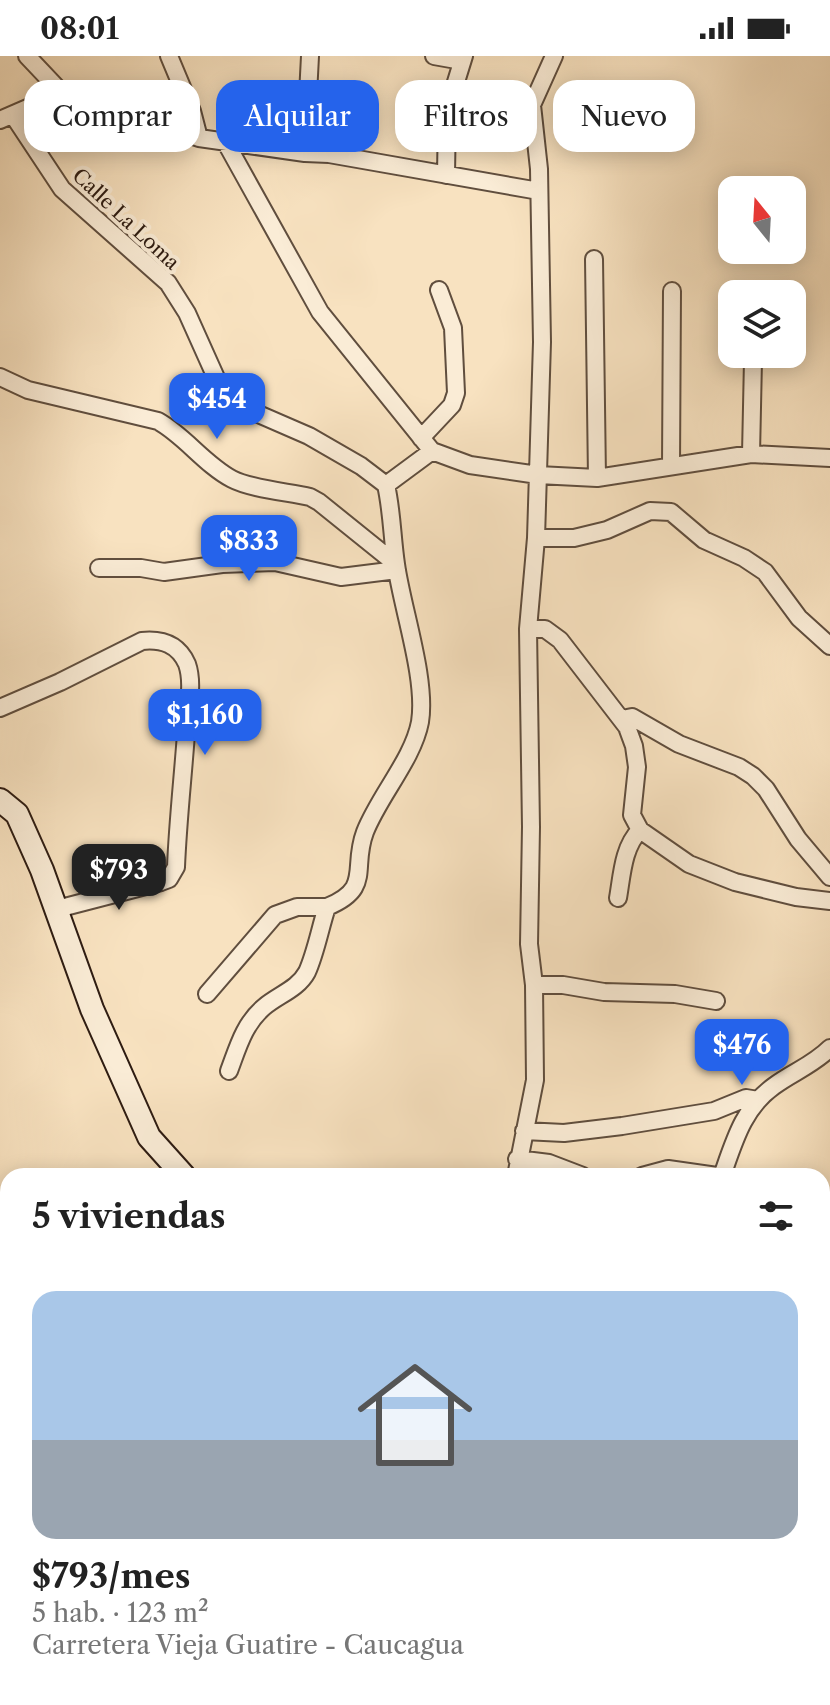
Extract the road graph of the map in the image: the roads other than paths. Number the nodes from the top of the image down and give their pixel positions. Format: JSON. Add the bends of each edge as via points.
{"nodes":[{"id":1,"x":27,"y":56,"type":"edge"},
{"id":2,"x":169,"y":56,"type":"edge"},
{"id":3,"x":310,"y":56,"type":"edge"},
{"id":4,"x":434,"y":56,"type":"edge"},
{"id":5,"x":554,"y":56,"type":"edge"},
{"id":6,"x":463,"y":59,"type":"edge"},
{"id":7,"x":50,"y":80,"type":"edge"},
{"id":8,"x":179,"y":80,"type":"edge"},
{"id":9,"x":7,"y":118,"type":"edge"},
{"id":10,"x":231,"y":152,"type":"edge"},
{"id":11,"x":297,"y":152,"type":"edge"},
{"id":12,"x":305,"y":153,"type":"junction"},
{"id":13,"x":446,"y":175,"type":"junction"},
{"id":14,"x":539,"y":191,"type":"junction"},
{"id":15,"x":594,"y":259,"type":"dead end"},
{"id":16,"x":439,"y":290,"type":"dead end"},
{"id":17,"x":672,"y":291,"type":"dead end"},
{"id":18,"x":753,"y":368,"type":"edge"},
{"id":19,"x":0,"y":377,"type":"edge"},
{"id":20,"x":426,"y":444,"type":"junction"},
{"id":21,"x":751,"y":454,"type":"junction"},
{"id":22,"x":830,"y":458,"type":"edge"},
{"id":23,"x":671,"y":466,"type":"junction"},
{"id":24,"x":538,"y":475,"type":"junction"},
{"id":25,"x":597,"y":478,"type":"junction"},
{"id":26,"x":386,"y":485,"type":"junction"},
{"id":27,"x":536,"y":538,"type":"junction"},
{"id":28,"x":396,"y":567,"type":"junction"},
{"id":29,"x":99,"y":568,"type":"dead end"},
{"id":30,"x":528,"y":629,"type":"junction"},
{"id":31,"x":830,"y":646,"type":"edge"},
{"id":32,"x":0,"y":708,"type":"edge"},
{"id":33,"x":622,"y":719,"type":"junction"},
{"id":34,"x":0,"y":800,"type":"edge"},
{"id":35,"x":640,"y":830,"type":"junction"},
{"id":36,"x":830,"y":877,"type":"edge"},
{"id":37,"x":618,"y":898,"type":"dead end"},
{"id":38,"x":830,"y":901,"type":"edge"},
{"id":39,"x":327,"y":907,"type":"junction"},
{"id":40,"x":57,"y":909,"type":"junction"},
{"id":41,"x":534,"y":985,"type":"junction"},
{"id":42,"x":207,"y":994,"type":"dead end"},
{"id":43,"x":716,"y":1001,"type":"dead end"},
{"id":44,"x":830,"y":1048,"type":"edge"},
{"id":45,"x":229,"y":1071,"type":"dead end"},
{"id":46,"x":758,"y":1100,"type":"junction"},
{"id":47,"x":524,"y":1131,"type":"junction"},
{"id":48,"x":177,"y":1168,"type":"edge"},
{"id":49,"x":516,"y":1168,"type":"edge"},
{"id":50,"x":562,"y":1168,"type":"edge"},
{"id":51,"x":723,"y":1168,"type":"edge"}],
"edges":[{"from":1,"to":7,"type":"street"},
{"from":2,"to":8,"type":"street"},
{"from":3,"to":12,"type":"street"},
{"from":4,"to":6,"type":"street"},
{"from":5,"to":14,"type":"street","via":[[532,105]]},
{"from":6,"to":13,"type":"street","via":[[447,111]]},
{"from":9,"to":26,"type":"street","name":"Calle La Loma","via":[[62,189],[168,283],[226,400],[309,436]]},
{"from":10,"to":20,"type":"street","via":[[320,312]]},
{"from":11,"to":12,"type":"street"},
{"from":12,"to":13,"type":"street"},
{"from":13,"to":14,"type":"street"},
{"from":14,"to":24,"type":"street"},
{"from":15,"to":25,"type":"street"},
{"from":16,"to":20,"type":"street","via":[[453,328],[456,393]]},
{"from":17,"to":23,"type":"street"},
{"from":18,"to":21,"type":"street"},
{"from":19,"to":28,"type":"street","via":[[28,390],[158,421],[236,481],[319,502]]},
{"from":20,"to":24,"type":"street","via":[[470,465]]},
{"from":20,"to":26,"type":"street"},
{"from":21,"to":22,"type":"street"},
{"from":21,"to":23,"type":"street"},
{"from":23,"to":25,"type":"street"},
{"from":24,"to":25,"type":"street"},
{"from":24,"to":27,"type":"street"},
{"from":26,"to":28,"type":"street"},
{"from":27,"to":30,"type":"street"},
{"from":27,"to":31,"type":"street","via":[[574,538],[650,511],[671,512],[704,540],[765,572],[799,618]]},
{"from":28,"to":29,"type":"street","via":[[341,577],[275,562],[164,572]]},
{"from":28,"to":39,"type":"street","via":[[419,680],[420,722],[367,827],[356,887]]},
{"from":30,"to":33,"type":"street","via":[[545,629],[560,640]]},
{"from":30,"to":41,"type":"street","via":[[529,944]]},
{"from":32,"to":40,"type":"street","via":[[142,641],[170,644],[188,667],[173,874],[161,882]]},
{"from":33,"to":35,"type":"street","via":[[636,756],[631,807]]},
{"from":33,"to":36,"type":"street","via":[[632,717],[753,776]]},
{"from":34,"to":40,"type":"main road","via":[[17,814]]},
{"from":35,"to":37,"type":"street","via":[[627,853]]},
{"from":35,"to":38,"type":"street","via":[[689,864],[735,882]]},
{"from":39,"to":42,"type":"street","via":[[297,907],[275,915]]},
{"from":39,"to":45,"type":"street","via":[[306,972],[253,1018]]},
{"from":40,"to":48,"type":"main road","via":[[92,1009],[149,1137]]},
{"from":41,"to":43,"type":"street"},
{"from":41,"to":47,"type":"street","via":[[535,1080]]},
{"from":44,"to":46,"type":"street"},
{"from":46,"to":47,"type":"street","via":[[746,1098],[714,1111],[644,1123],[564,1133]]},
{"from":46,"to":51,"type":"street","via":[[742,1120]]},
{"from":47,"to":49,"type":"street"},
{"from":49,"to":50,"type":"street","via":[[549,1163]]}]}
